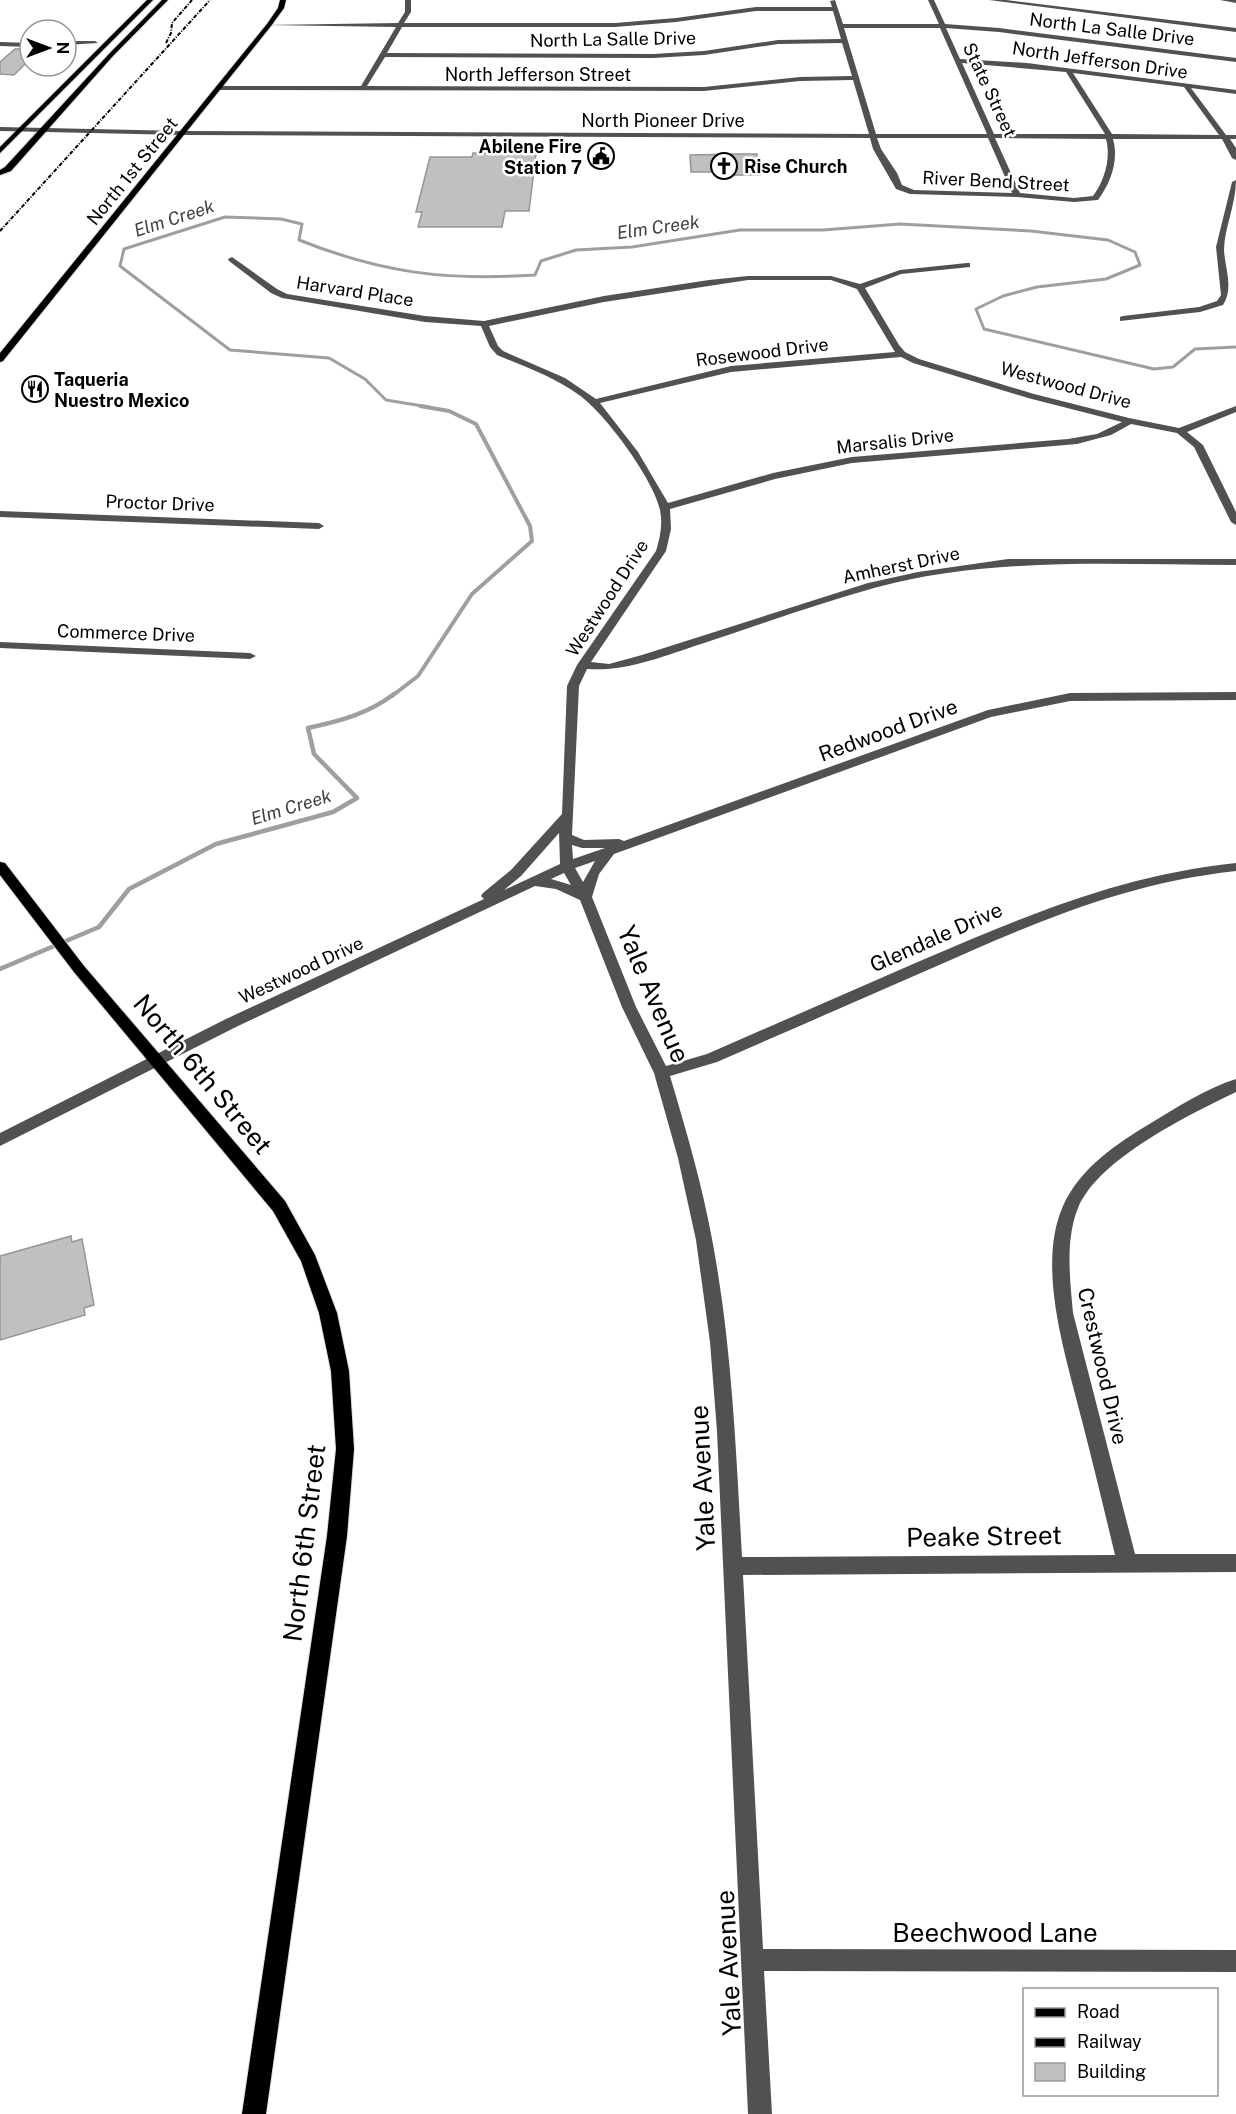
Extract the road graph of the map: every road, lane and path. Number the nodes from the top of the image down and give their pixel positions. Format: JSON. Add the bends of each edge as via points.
{"nodes":[{"id":1,"x":150,"y":0,"type":"edge"},
{"id":2,"x":165,"y":0,"type":"edge"},
{"id":3,"x":283,"y":0,"type":"edge"},
{"id":4,"x":408,"y":0,"type":"edge"},
{"id":5,"x":832,"y":0,"type":"edge"},
{"id":6,"x":931,"y":0,"type":"edge"},
{"id":7,"x":992,"y":0,"type":"edge"},
{"id":8,"x":1223,"y":0,"type":"edge"},
{"id":9,"x":1236,"y":2,"type":"edge"},
{"id":10,"x":835,"y":9,"type":"junction"},
{"id":11,"x":269,"y":25,"type":"junction"},
{"id":12,"x":400,"y":26,"type":"junction"},
{"id":13,"x":840,"y":26,"type":"junction"},
{"id":14,"x":942,"y":26,"type":"junction"},
{"id":15,"x":1236,"y":30,"type":"edge"},
{"id":16,"x":115,"y":35,"type":"junction"},
{"id":17,"x":124,"y":41,"type":"junction"},
{"id":18,"x":844,"y":41,"type":"junction"},
{"id":19,"x":0,"y":43,"type":"edge"},
{"id":20,"x":18,"y":43,"type":"edge"},
{"id":21,"x":78,"y":44,"type":"edge"},
{"id":22,"x":93,"y":45,"type":"junction"},
{"id":23,"x":105,"y":45,"type":"junction"},
{"id":24,"x":115,"y":51,"type":"junction"},
{"id":25,"x":96,"y":54,"type":"junction"},
{"id":26,"x":381,"y":55,"type":"junction"},
{"id":27,"x":959,"y":60,"type":"junction"},
{"id":28,"x":1236,"y":60,"type":"edge"},
{"id":29,"x":1069,"y":71,"type":"junction"},
{"id":30,"x":856,"y":78,"type":"junction"},
{"id":31,"x":1187,"y":87,"type":"junction"},
{"id":32,"x":219,"y":88,"type":"junction"},
{"id":33,"x":363,"y":88,"type":"junction"},
{"id":34,"x":1236,"y":92,"type":"edge"},
{"id":35,"x":0,"y":129,"type":"edge"},
{"id":36,"x":20,"y":130,"type":"junction"},
{"id":37,"x":42,"y":130,"type":"junction"},
{"id":38,"x":182,"y":134,"type":"junction"},
{"id":39,"x":872,"y":135,"type":"junction"},
{"id":40,"x":993,"y":136,"type":"junction"},
{"id":41,"x":1109,"y":136,"type":"junction"},
{"id":42,"x":1224,"y":137,"type":"junction"},
{"id":43,"x":1236,"y":137,"type":"edge"},
{"id":44,"x":0,"y":151,"type":"edge"},
{"id":45,"x":1236,"y":158,"type":"edge"},
{"id":46,"x":0,"y":173,"type":"edge"},
{"id":47,"x":1236,"y":182,"type":"edge"},
{"id":48,"x":1017,"y":195,"type":"junction"},
{"id":49,"x":232,"y":259,"type":"dead end"},
{"id":50,"x":967,"y":265,"type":"dead end"},
{"id":51,"x":860,"y":287,"type":"junction"},
{"id":52,"x":1225,"y":295,"type":"junction"},
{"id":53,"x":1236,"y":296,"type":"edge"},
{"id":54,"x":1123,"y":319,"type":"dead end"},
{"id":55,"x":484,"y":324,"type":"junction"},
{"id":56,"x":902,"y":354,"type":"junction"},
{"id":57,"x":0,"y":359,"type":"edge"},
{"id":58,"x":594,"y":402,"type":"junction"},
{"id":59,"x":1236,"y":409,"type":"edge"},
{"id":60,"x":1129,"y":421,"type":"junction"},
{"id":61,"x":1180,"y":431,"type":"junction"},
{"id":62,"x":664,"y":507,"type":"junction"},
{"id":63,"x":0,"y":513,"type":"edge"},
{"id":64,"x":1236,"y":522,"type":"edge"},
{"id":65,"x":319,"y":526,"type":"dead end"},
{"id":66,"x":1236,"y":562,"type":"edge"},
{"id":67,"x":0,"y":645,"type":"edge"},
{"id":68,"x":250,"y":656,"type":"dead end"},
{"id":69,"x":584,"y":665,"type":"junction"},
{"id":70,"x":1236,"y":696,"type":"edge"},
{"id":71,"x":568,"y":816,"type":"junction"},
{"id":72,"x":565,"y":837,"type":"junction"},
{"id":73,"x":640,"y":841,"type":"junction"},
{"id":74,"x":610,"y":852,"type":"junction"},
{"id":75,"x":0,"y":866,"type":"edge"},
{"id":76,"x":567,"y":866,"type":"junction"},
{"id":77,"x":1236,"y":867,"type":"edge"},
{"id":78,"x":531,"y":882,"type":"junction"},
{"id":79,"x":585,"y":897,"type":"junction"},
{"id":80,"x":467,"y":912,"type":"junction"},
{"id":81,"x":155,"y":1062,"type":"junction"},
{"id":82,"x":662,"y":1073,"type":"junction"},
{"id":83,"x":1236,"y":1085,"type":"edge"},
{"id":84,"x":0,"y":1140,"type":"edge"},
{"id":85,"x":1127,"y":1562,"type":"junction"},
{"id":86,"x":1236,"y":1563,"type":"edge"},
{"id":87,"x":733,"y":1566,"type":"junction"},
{"id":88,"x":754,"y":1960,"type":"junction"},
{"id":89,"x":1236,"y":1960,"type":"edge"},
{"id":90,"x":254,"y":2114,"type":"edge"},
{"id":91,"x":760,"y":2114,"type":"edge"}],
"edges":[{"from":1,"to":16,"type":"main road"},
{"from":2,"to":17,"type":"main road"},
{"from":3,"to":11,"type":"main road","name":"North 1st Street"},
{"from":4,"to":12,"type":"street","via":[[408,12]]},
{"from":5,"to":10,"type":"street"},
{"from":6,"to":14,"type":"street","name":"State Street"},
{"from":7,"to":15,"type":"street"},
{"from":8,"to":9,"type":"street"},
{"from":10,"to":12,"type":"street","via":[[756,9],[615,25]]},
{"from":10,"to":13,"type":"street"},
{"from":11,"to":12,"type":"street"},
{"from":11,"to":32,"type":"main road","name":"North 1st Street"},
{"from":12,"to":26,"type":"street"},
{"from":13,"to":14,"type":"street","name":"North La Salle Drive"},
{"from":13,"to":18,"type":"street"},
{"from":14,"to":27,"type":"street","name":"State Street"},
{"from":14,"to":28,"type":"street","name":"North La Salle Drive"},
{"from":16,"to":22,"type":"main road"},
{"from":16,"to":23,"type":"main road"},
{"from":17,"to":23,"type":"main road"},
{"from":17,"to":24,"type":"main road"},
{"from":18,"to":26,"type":"street","name":"North La Salle Drive","via":[[778,42],[653,56]]},
{"from":18,"to":30,"type":"street"},
{"from":19,"to":20,"type":"street"},
{"from":21,"to":22,"type":"street"},
{"from":22,"to":23,"type":"main road"},
{"from":22,"to":25,"type":"main road"},
{"from":23,"to":24,"type":"main road"},
{"from":23,"to":25,"type":"main road"},
{"from":24,"to":37,"type":"main road"},
{"from":25,"to":36,"type":"main road"},
{"from":26,"to":33,"type":"street"},
{"from":27,"to":29,"type":"street","name":"North Jefferson Drive"},
{"from":27,"to":40,"type":"street","name":"State Street"},
{"from":29,"to":31,"type":"street","name":"North Jefferson Drive"},
{"from":29,"to":41,"type":"street"},
{"from":30,"to":33,"type":"street","name":"North Jefferson Street","via":[[780,80],[704,89]]},
{"from":30,"to":39,"type":"street"},
{"from":31,"to":34,"type":"street","name":"North Jefferson Drive"},
{"from":31,"to":42,"type":"street"},
{"from":32,"to":33,"type":"street","name":"North Jefferson Street"},
{"from":32,"to":38,"type":"main road","name":"North 1st Street"},
{"from":35,"to":36,"type":"street","name":"North Pioneer Drive"},
{"from":36,"to":37,"type":"street","name":"North Pioneer Drive"},
{"from":36,"to":44,"type":"main road"},
{"from":37,"to":38,"type":"street","name":"North Pioneer Drive"},
{"from":37,"to":46,"type":"main road"},
{"from":38,"to":39,"type":"street","name":"North Pioneer Drive"},
{"from":38,"to":57,"type":"main road","name":"North 1st Street"},
{"from":39,"to":40,"type":"street","name":"North Pioneer Drive"},
{"from":39,"to":48,"type":"street","name":"River Bend Street","via":[[880,157],[903,190]]},
{"from":40,"to":41,"type":"street","name":"North Pioneer Drive"},
{"from":40,"to":48,"type":"street","name":"State Street"},
{"from":41,"to":42,"type":"street","name":"North Pioneer Drive"},
{"from":41,"to":48,"type":"street","name":"River Bend Street","via":[[1113,155],[1098,195],[1088,200]]},
{"from":42,"to":43,"type":"street","name":"North Pioneer Drive"},
{"from":42,"to":45,"type":"street"},
{"from":47,"to":52,"type":"street","via":[[1220,248]]},
{"from":49,"to":55,"type":"street","name":"Harvard Place","via":[[285,296],[425,319]]},
{"from":50,"to":51,"type":"street","via":[[900,272]]},
{"from":51,"to":55,"type":"street","via":[[831,278],[748,278],[641,292]]},
{"from":51,"to":56,"type":"street"},
{"from":52,"to":53,"type":"street"},
{"from":52,"to":54,"type":"street","via":[[1220,303],[1200,309]]},
{"from":55,"to":58,"type":"street","name":"Westwood Drive","via":[[500,353],[558,379]]},
{"from":56,"to":58,"type":"street","name":"Rosewood Drive","via":[[731,369]]},
{"from":56,"to":60,"type":"street","name":"Westwood Drive","via":[[1031,396]]},
{"from":58,"to":62,"type":"street","name":"Westwood Drive","via":[[638,461]]},
{"from":59,"to":61,"type":"street"},
{"from":60,"to":61,"type":"street","name":"Westwood Drive"},
{"from":60,"to":62,"type":"street","name":"Marsalis Drive","via":[[1114,433],[1068,442],[852,460],[773,476]]},
{"from":61,"to":64,"type":"street","via":[[1198,445]]},
{"from":62,"to":69,"type":"street","name":"Westwood Drive","via":[[666,534],[662,551]]},
{"from":63,"to":65,"type":"street","name":"Proctor Drive"},
{"from":66,"to":69,"type":"street","name":"Amherst Drive","via":[[1008,562],[918,575],[872,585],[646,658],[609,667]]},
{"from":67,"to":68,"type":"street","name":"Commerce Drive"},
{"from":69,"to":71,"type":"street","name":"Westwood Drive","via":[[573,686]]},
{"from":70,"to":73,"type":"street","name":"Redwood Drive","via":[[1070,697],[988,714]]},
{"from":71,"to":72,"type":"street","name":"Westwood Drive"},
{"from":71,"to":80,"type":"street","via":[[516,873]]},
{"from":72,"to":73,"type":"street","via":[[582,844]]},
{"from":72,"to":76,"type":"street","name":"Westwood Drive"},
{"from":73,"to":74,"type":"street","name":"Redwood Drive"},
{"from":74,"to":76,"type":"street","name":"Redwood Drive"},
{"from":74,"to":79,"type":"street","via":[[588,880]]},
{"from":75,"to":81,"type":"main road","name":"North 6th Street","via":[[45,928]]},
{"from":76,"to":78,"type":"street","name":"Westwood Drive"},
{"from":76,"to":79,"type":"street","name":"Yale Avenue"},
{"from":77,"to":82,"type":"street","name":"Glendale Drive","via":[[1188,872],[1135,885],[1037,916],[712,1058]]},
{"from":78,"to":79,"type":"street","via":[[557,884]]},
{"from":78,"to":80,"type":"street","name":"Westwood Drive"},
{"from":79,"to":82,"type":"street","name":"Yale Avenue","via":[[629,1007]]},
{"from":80,"to":81,"type":"street","name":"Westwood Drive"},
{"from":81,"to":84,"type":"street","name":"Westwood Drive"},
{"from":81,"to":90,"type":"main road","name":"North 6th Street","via":[[279,1206],[309,1260],[328,1313],[340,1371],[345,1449],[337,1536]]},
{"from":82,"to":87,"type":"street","name":"Yale Avenue","via":[[704,1240],[719,1342]]},
{"from":83,"to":85,"type":"street","name":"Crestwood Drive","via":[[1200,1102],[1124,1149],[1090,1174],[1070,1206],[1060,1273],[1064,1313]]},
{"from":85,"to":86,"type":"street","name":"Peake Street"},
{"from":85,"to":87,"type":"street","name":"Peake Street"},
{"from":87,"to":88,"type":"street","name":"Yale Avenue"},
{"from":88,"to":89,"type":"street","name":"Beechwood Lane"},
{"from":88,"to":91,"type":"street","name":"Yale Avenue"}]}
